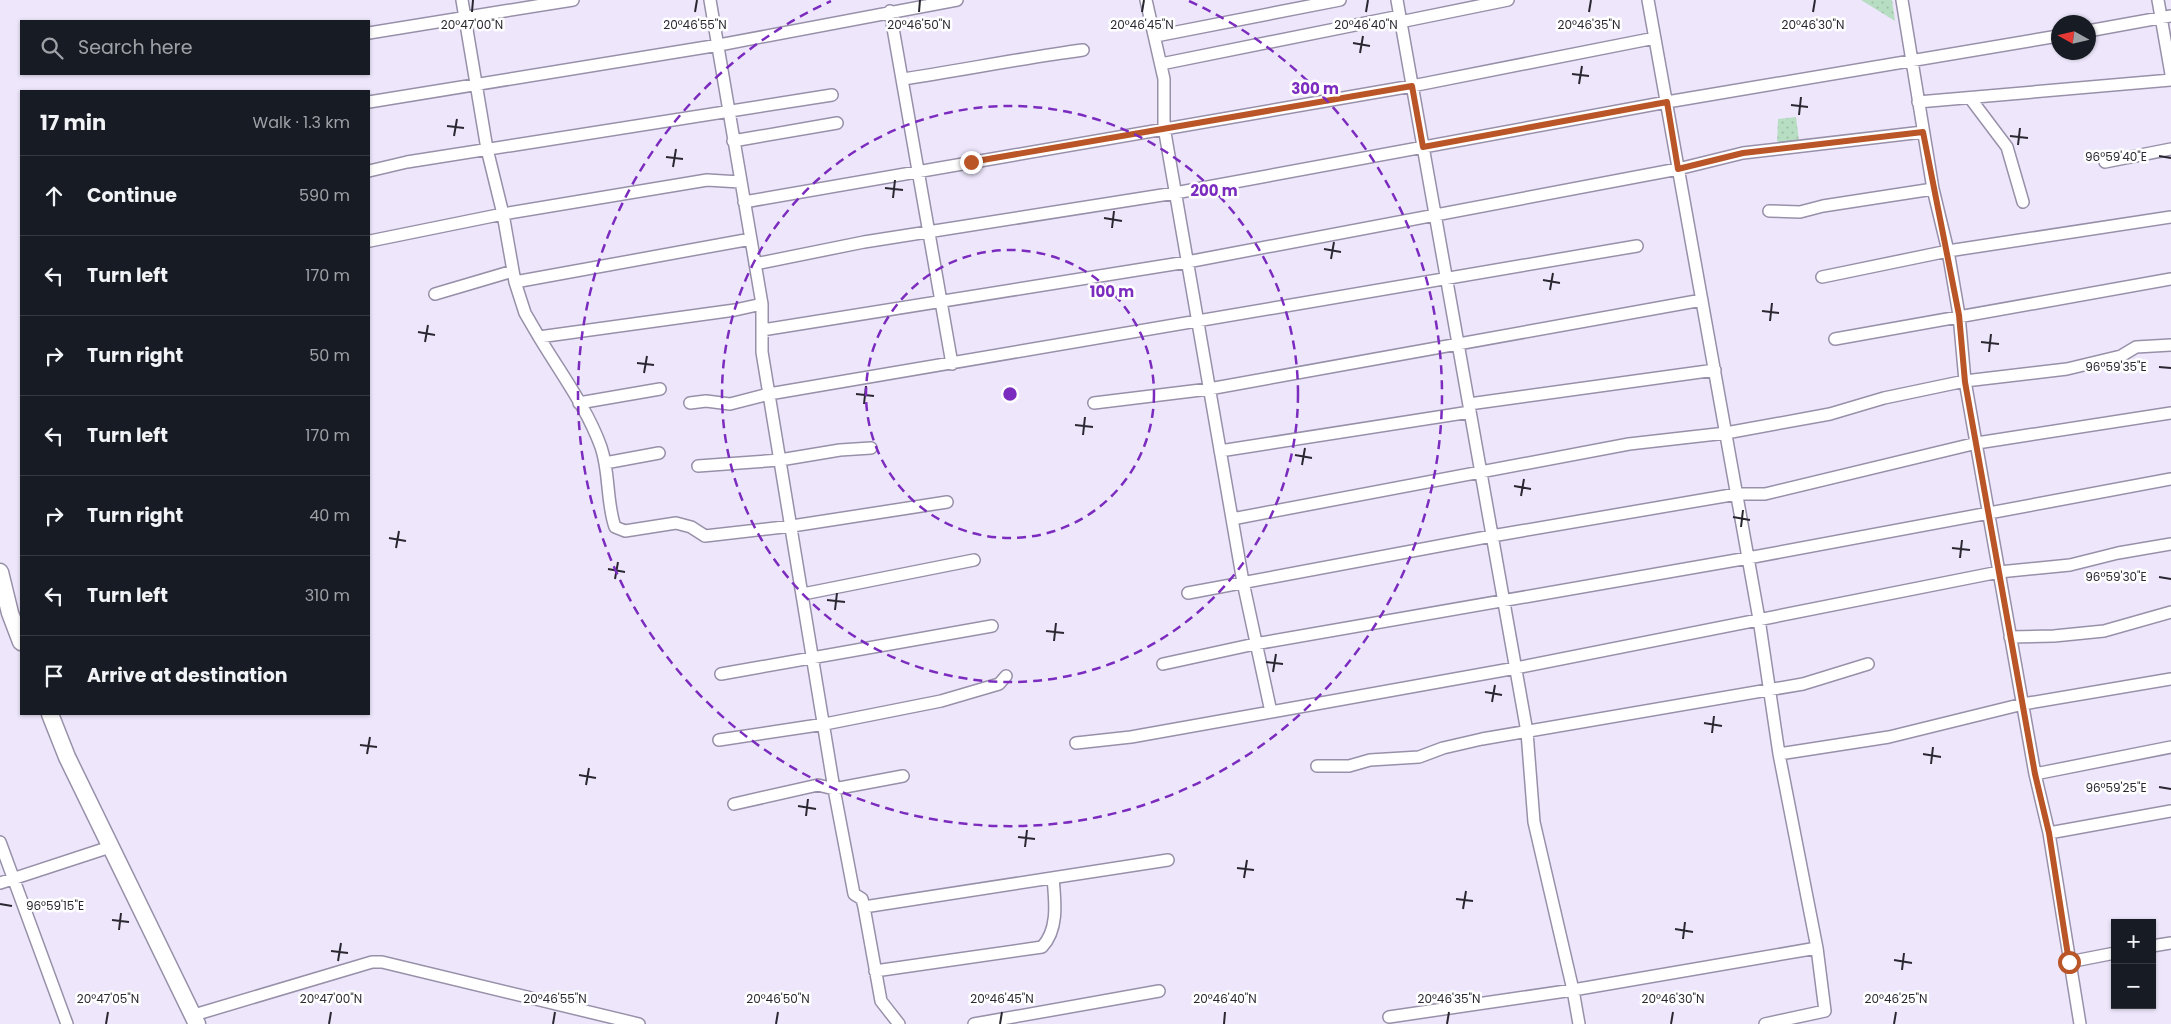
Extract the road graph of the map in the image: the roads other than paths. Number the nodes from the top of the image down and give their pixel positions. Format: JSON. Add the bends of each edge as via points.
{"nodes":[{"id":1,"x":462,"y":0,"type":"edge"},
{"id":2,"x":573,"y":0,"type":"edge"},
{"id":3,"x":710,"y":0,"type":"edge"},
{"id":4,"x":957,"y":0,"type":"edge"},
{"id":5,"x":1146,"y":0,"type":"edge"},
{"id":6,"x":1340,"y":0,"type":"edge"},
{"id":7,"x":1396,"y":0,"type":"edge"},
{"id":8,"x":1508,"y":0,"type":"edge"},
{"id":9,"x":1648,"y":0,"type":"edge"},
{"id":10,"x":1902,"y":0,"type":"edge"},
{"id":11,"x":2158,"y":0,"type":"edge"},
{"id":12,"x":890,"y":11,"type":"junction"},
{"id":13,"x":2166,"y":17,"type":"edge"},
{"id":14,"x":466,"y":19,"type":"junction"},
{"id":15,"x":1400,"y":19,"type":"junction"},
{"id":16,"x":2096,"y":30,"type":"edge"},
{"id":17,"x":370,"y":33,"type":"edge"},
{"id":18,"x":1156,"y":36,"type":"junction"},
{"id":19,"x":2051,"y":37,"type":"edge"},
{"id":20,"x":1655,"y":38,"type":"junction"},
{"id":21,"x":719,"y":45,"type":"junction"},
{"id":22,"x":1083,"y":50,"type":"dead end"},
{"id":23,"x":1912,"y":62,"type":"junction"},
{"id":24,"x":1161,"y":64,"type":"junction"},
{"id":25,"x":2171,"y":74,"type":"edge"},
{"id":26,"x":903,"y":79,"type":"junction"},
{"id":27,"x":2171,"y":80,"type":"edge"},
{"id":28,"x":476,"y":84,"type":"junction"},
{"id":29,"x":1412,"y":86,"type":"junction"},
{"id":30,"x":832,"y":95,"type":"dead end"},
{"id":31,"x":1970,"y":98,"type":"junction"},
{"id":32,"x":370,"y":102,"type":"edge"},
{"id":33,"x":1667,"y":102,"type":"junction"},
{"id":34,"x":1918,"y":102,"type":"junction"},
{"id":35,"x":728,"y":110,"type":"junction"},
{"id":36,"x":837,"y":123,"type":"dead end"},
{"id":37,"x":1164,"y":127,"type":"junction"},
{"id":38,"x":1923,"y":132,"type":"junction"},
{"id":39,"x":733,"y":141,"type":"junction"},
{"id":40,"x":1423,"y":147,"type":"junction"},
{"id":41,"x":487,"y":149,"type":"junction"},
{"id":42,"x":2171,"y":149,"type":"edge"},
{"id":43,"x":2105,"y":162,"type":"dead end"},
{"id":44,"x":1678,"y":169,"type":"junction"},
{"id":45,"x":370,"y":171,"type":"edge"},
{"id":46,"x":917,"y":172,"type":"junction"},
{"id":47,"x":740,"y":182,"type":"junction"},
{"id":48,"x":1933,"y":189,"type":"junction"},
{"id":49,"x":1176,"y":192,"type":"junction"},
{"id":50,"x":744,"y":202,"type":"junction"},
{"id":51,"x":2023,"y":202,"type":"dead end"},
{"id":52,"x":1769,"y":212,"type":"dead end"},
{"id":53,"x":503,"y":214,"type":"junction"},
{"id":54,"x":1435,"y":214,"type":"junction"},
{"id":55,"x":2171,"y":217,"type":"edge"},
{"id":56,"x":928,"y":232,"type":"junction"},
{"id":57,"x":750,"y":239,"type":"junction"},
{"id":58,"x":370,"y":241,"type":"edge"},
{"id":59,"x":1636,"y":246,"type":"dead end"},
{"id":60,"x":1948,"y":251,"type":"junction"},
{"id":61,"x":1187,"y":262,"type":"junction"},
{"id":62,"x":755,"y":264,"type":"junction"},
{"id":63,"x":514,"y":277,"type":"junction"},
{"id":64,"x":1822,"y":277,"type":"dead end"},
{"id":65,"x":1446,"y":279,"type":"junction"},
{"id":66,"x":2171,"y":279,"type":"edge"},
{"id":67,"x":435,"y":294,"type":"dead end"},
{"id":68,"x":1702,"y":300,"type":"junction"},
{"id":69,"x":941,"y":301,"type":"junction"},
{"id":70,"x":762,"y":304,"type":"junction"},
{"id":71,"x":1959,"y":315,"type":"junction"},
{"id":72,"x":1198,"y":322,"type":"junction"},
{"id":73,"x":762,"y":330,"type":"junction"},
{"id":74,"x":539,"y":337,"type":"junction"},
{"id":75,"x":1835,"y":339,"type":"dead end"},
{"id":76,"x":1458,"y":344,"type":"junction"},
{"id":77,"x":2171,"y":345,"type":"edge"},
{"id":78,"x":952,"y":364,"type":"junction"},
{"id":79,"x":1715,"y":370,"type":"junction"},
{"id":80,"x":1965,"y":382,"type":"junction"},
{"id":81,"x":660,"y":389,"type":"dead end"},
{"id":82,"x":1209,"y":389,"type":"junction"},
{"id":83,"x":769,"y":394,"type":"junction"},
{"id":84,"x":579,"y":402,"type":"junction"},
{"id":85,"x":690,"y":403,"type":"dead end"},
{"id":86,"x":1094,"y":403,"type":"dead end"},
{"id":87,"x":1469,"y":408,"type":"junction"},
{"id":88,"x":2171,"y":413,"type":"edge"},
{"id":89,"x":1726,"y":433,"type":"junction"},
{"id":90,"x":1977,"y":443,"type":"junction"},
{"id":91,"x":871,"y":448,"type":"dead end"},
{"id":92,"x":1220,"y":450,"type":"junction"},
{"id":93,"x":659,"y":453,"type":"dead end"},
{"id":94,"x":780,"y":460,"type":"junction"},
{"id":95,"x":605,"y":464,"type":"junction"},
{"id":96,"x":698,"y":466,"type":"dead end"},
{"id":97,"x":1479,"y":473,"type":"junction"},
{"id":98,"x":2171,"y":479,"type":"edge"},
{"id":99,"x":1737,"y":494,"type":"junction"},
{"id":100,"x":947,"y":502,"type":"dead end"},
{"id":101,"x":1988,"y":514,"type":"junction"},
{"id":102,"x":1232,"y":519,"type":"junction"},
{"id":103,"x":792,"y":526,"type":"junction"},
{"id":104,"x":1492,"y":536,"type":"junction"},
{"id":105,"x":2171,"y":544,"type":"edge"},
{"id":106,"x":1748,"y":558,"type":"junction"},
{"id":107,"x":974,"y":560,"type":"dead end"},
{"id":108,"x":0,"y":572,"type":"edge"},
{"id":109,"x":1999,"y":572,"type":"junction"},
{"id":110,"x":1242,"y":582,"type":"junction"},
{"id":111,"x":1188,"y":593,"type":"dead end"},
{"id":112,"x":803,"y":594,"type":"junction"},
{"id":113,"x":1504,"y":599,"type":"junction"},
{"id":114,"x":2171,"y":612,"type":"edge"},
{"id":115,"x":1759,"y":619,"type":"junction"},
{"id":116,"x":992,"y":626,"type":"dead end"},
{"id":117,"x":2010,"y":637,"type":"junction"},
{"id":118,"x":20,"y":639,"type":"edge"},
{"id":119,"x":1255,"y":644,"type":"junction"},
{"id":120,"x":814,"y":656,"type":"junction"},
{"id":121,"x":1163,"y":664,"type":"dead end"},
{"id":122,"x":1868,"y":664,"type":"dead end"},
{"id":123,"x":1516,"y":668,"type":"junction"},
{"id":124,"x":721,"y":674,"type":"dead end"},
{"id":125,"x":1006,"y":676,"type":"dead end"},
{"id":126,"x":2171,"y":679,"type":"edge"},
{"id":127,"x":1770,"y":688,"type":"junction"},
{"id":128,"x":2022,"y":704,"type":"junction"},
{"id":129,"x":1271,"y":712,"type":"junction"},
{"id":130,"x":50,"y":715,"type":"edge"},
{"id":131,"x":825,"y":724,"type":"junction"},
{"id":132,"x":1527,"y":732,"type":"junction"},
{"id":133,"x":719,"y":740,"type":"dead end"},
{"id":134,"x":1076,"y":743,"type":"dead end"},
{"id":135,"x":2171,"y":747,"type":"edge"},
{"id":136,"x":1779,"y":754,"type":"junction"},
{"id":137,"x":1317,"y":766,"type":"dead end"},
{"id":138,"x":2035,"y":774,"type":"junction"},
{"id":139,"x":904,"y":776,"type":"dead end"},
{"id":140,"x":834,"y":789,"type":"junction"},
{"id":141,"x":734,"y":804,"type":"dead end"},
{"id":142,"x":2171,"y":811,"type":"edge"},
{"id":143,"x":2049,"y":833,"type":"junction"},
{"id":144,"x":0,"y":842,"type":"edge"},
{"id":145,"x":110,"y":847,"type":"junction"},
{"id":146,"x":1168,"y":860,"type":"dead end"},
{"id":147,"x":13,"y":878,"type":"junction"},
{"id":148,"x":1053,"y":878,"type":"junction"},
{"id":149,"x":0,"y":883,"type":"edge"},
{"id":150,"x":864,"y":907,"type":"junction"},
{"id":151,"x":2171,"y":943,"type":"edge"},
{"id":152,"x":2156,"y":945,"type":"edge"},
{"id":153,"x":1817,"y":948,"type":"junction"},
{"id":154,"x":2111,"y":954,"type":"edge"},
{"id":155,"x":2069,"y":962,"type":"junction"},
{"id":156,"x":876,"y":971,"type":"junction"},
{"id":157,"x":1574,"y":990,"type":"junction"},
{"id":158,"x":1159,"y":991,"type":"dead end"},
{"id":159,"x":1389,"y":1017,"type":"dead end"},
{"id":160,"x":196,"y":1020,"type":"edge"},
{"id":161,"x":67,"y":1024,"type":"edge"},
{"id":162,"x":639,"y":1024,"type":"edge"},
{"id":163,"x":899,"y":1024,"type":"edge"},
{"id":164,"x":974,"y":1024,"type":"edge"},
{"id":165,"x":1579,"y":1024,"type":"edge"},
{"id":166,"x":1765,"y":1024,"type":"edge"},
{"id":167,"x":2080,"y":1024,"type":"edge"}],
"edges":[{"from":1,"to":14,"type":"street"},
{"from":2,"to":14,"type":"street"},
{"from":3,"to":21,"type":"street"},
{"from":4,"to":12,"type":"street"},
{"from":5,"to":18,"type":"street"},
{"from":6,"to":18,"type":"street"},
{"from":7,"to":15,"type":"street"},
{"from":8,"to":15,"type":"street"},
{"from":9,"to":20,"type":"street"},
{"from":10,"to":23,"type":"street"},
{"from":11,"to":13,"type":"street"},
{"from":12,"to":21,"type":"street"},
{"from":12,"to":26,"type":"street"},
{"from":13,"to":16,"type":"street"},
{"from":13,"to":25,"type":"street"},
{"from":14,"to":17,"type":"street"},
{"from":14,"to":28,"type":"street"},
{"from":15,"to":24,"type":"street"},
{"from":15,"to":29,"type":"street"},
{"from":18,"to":24,"type":"street"},
{"from":19,"to":23,"type":"street"},
{"from":20,"to":29,"type":"street"},
{"from":20,"to":33,"type":"street"},
{"from":21,"to":28,"type":"street"},
{"from":21,"to":35,"type":"street"},
{"from":22,"to":26,"type":"street"},
{"from":23,"to":33,"type":"street"},
{"from":23,"to":34,"type":"street"},
{"from":24,"to":37,"type":"street"},
{"from":26,"to":46,"type":"street"},
{"from":27,"to":31,"type":"street"},
{"from":28,"to":32,"type":"street"},
{"from":28,"to":41,"type":"street"},
{"from":29,"to":37,"type":"street"},
{"from":29,"to":40,"type":"street"},
{"from":30,"to":35,"type":"street"},
{"from":31,"to":34,"type":"street"},
{"from":31,"to":51,"type":"street","via":[[2007,147]]},
{"from":33,"to":40,"type":"street"},
{"from":33,"to":44,"type":"street"},
{"from":34,"to":38,"type":"street"},
{"from":35,"to":39,"type":"street"},
{"from":35,"to":41,"type":"street"},
{"from":36,"to":39,"type":"street"},
{"from":37,"to":46,"type":"street"},
{"from":37,"to":49,"type":"street"},
{"from":38,"to":44,"type":"street","via":[[1743,153]]},
{"from":38,"to":48,"type":"street"},
{"from":39,"to":47,"type":"street"},
{"from":40,"to":49,"type":"street"},
{"from":40,"to":54,"type":"street"},
{"from":41,"to":45,"type":"street"},
{"from":41,"to":53,"type":"street"},
{"from":42,"to":43,"type":"street"},
{"from":44,"to":54,"type":"street"},
{"from":44,"to":68,"type":"street"},
{"from":46,"to":50,"type":"street"},
{"from":46,"to":56,"type":"street"},
{"from":47,"to":50,"type":"street"},
{"from":47,"to":53,"type":"street","via":[[707,180]]},
{"from":48,"to":52,"type":"street","via":[[1800,212]]},
{"from":48,"to":60,"type":"street"},
{"from":49,"to":56,"type":"street"},
{"from":49,"to":61,"type":"street"},
{"from":50,"to":57,"type":"street"},
{"from":53,"to":58,"type":"street"},
{"from":53,"to":63,"type":"street"},
{"from":54,"to":61,"type":"street"},
{"from":54,"to":65,"type":"street"},
{"from":55,"to":60,"type":"street"},
{"from":56,"to":62,"type":"street"},
{"from":56,"to":69,"type":"street"},
{"from":57,"to":62,"type":"street"},
{"from":57,"to":63,"type":"street"},
{"from":59,"to":65,"type":"street"},
{"from":60,"to":64,"type":"street"},
{"from":60,"to":71,"type":"street"},
{"from":61,"to":69,"type":"street"},
{"from":61,"to":72,"type":"street"},
{"from":62,"to":70,"type":"street"},
{"from":63,"to":67,"type":"street"},
{"from":63,"to":74,"type":"street","via":[[525,313]]},
{"from":65,"to":72,"type":"street"},
{"from":65,"to":76,"type":"street"},
{"from":66,"to":71,"type":"street"},
{"from":68,"to":76,"type":"street"},
{"from":68,"to":79,"type":"street"},
{"from":69,"to":73,"type":"street"},
{"from":69,"to":78,"type":"street"},
{"from":70,"to":73,"type":"street"},
{"from":70,"to":74,"type":"street"},
{"from":71,"to":75,"type":"street"},
{"from":71,"to":80,"type":"street"},
{"from":72,"to":78,"type":"street"},
{"from":72,"to":82,"type":"street"},
{"from":73,"to":83,"type":"street"},
{"from":74,"to":84,"type":"street"},
{"from":76,"to":82,"type":"street"},
{"from":76,"to":87,"type":"street"},
{"from":77,"to":80,"type":"street","via":[[2136,347],[2121,356],[2067,369]]},
{"from":78,"to":83,"type":"street"},
{"from":79,"to":87,"type":"street"},
{"from":79,"to":89,"type":"street"},
{"from":80,"to":89,"type":"street","via":[[1884,398],[1830,414]]},
{"from":80,"to":90,"type":"street"},
{"from":81,"to":84,"type":"street"},
{"from":82,"to":86,"type":"street"},
{"from":82,"to":92,"type":"street"},
{"from":83,"to":85,"type":"street","via":[[730,404]]},
{"from":83,"to":94,"type":"street"},
{"from":84,"to":95,"type":"street","via":[[601,447]]},
{"from":87,"to":92,"type":"street"},
{"from":87,"to":97,"type":"street"},
{"from":88,"to":90,"type":"street"},
{"from":89,"to":97,"type":"street","via":[[1629,444]]},
{"from":89,"to":99,"type":"street"},
{"from":90,"to":99,"type":"street","via":[[1765,494]]},
{"from":90,"to":101,"type":"street"},
{"from":91,"to":94,"type":"street"},
{"from":92,"to":102,"type":"street"},
{"from":93,"to":95,"type":"street"},
{"from":94,"to":96,"type":"street"},
{"from":94,"to":103,"type":"street"},
{"from":95,"to":103,"type":"street","via":[[611,516],[615,527],[624,531],[676,523],[704,536]]},
{"from":97,"to":102,"type":"street"},
{"from":97,"to":104,"type":"street"},
{"from":98,"to":101,"type":"street"},
{"from":99,"to":104,"type":"street"},
{"from":99,"to":106,"type":"street"},
{"from":100,"to":103,"type":"street"},
{"from":101,"to":106,"type":"street"},
{"from":101,"to":109,"type":"street"},
{"from":102,"to":110,"type":"street"},
{"from":103,"to":112,"type":"street"},
{"from":104,"to":110,"type":"street"},
{"from":104,"to":113,"type":"street"},
{"from":105,"to":109,"type":"street","via":[[2070,565]]},
{"from":106,"to":113,"type":"street"},
{"from":106,"to":115,"type":"street"},
{"from":107,"to":112,"type":"street"},
{"from":108,"to":118,"type":"highway"},
{"from":109,"to":115,"type":"street"},
{"from":109,"to":117,"type":"street"},
{"from":110,"to":111,"type":"street"},
{"from":110,"to":119,"type":"street"},
{"from":112,"to":120,"type":"street"},
{"from":113,"to":119,"type":"street"},
{"from":113,"to":123,"type":"street"},
{"from":114,"to":117,"type":"street","via":[[2104,631]]},
{"from":115,"to":123,"type":"street"},
{"from":115,"to":127,"type":"street"},
{"from":116,"to":120,"type":"street"},
{"from":117,"to":128,"type":"street"},
{"from":119,"to":121,"type":"street"},
{"from":119,"to":129,"type":"street"},
{"from":120,"to":124,"type":"street"},
{"from":120,"to":131,"type":"street"},
{"from":122,"to":127,"type":"street","via":[[1802,684]]},
{"from":123,"to":129,"type":"street"},
{"from":123,"to":132,"type":"street"},
{"from":125,"to":131,"type":"street","via":[[999,684],[941,701]]},
{"from":126,"to":128,"type":"street"},
{"from":127,"to":132,"type":"street"},
{"from":127,"to":136,"type":"street"},
{"from":128,"to":136,"type":"street","via":[[1889,737]]},
{"from":128,"to":138,"type":"street"},
{"from":129,"to":134,"type":"street","via":[[1131,737]]},
{"from":130,"to":145,"type":"highway"},
{"from":131,"to":133,"type":"street"},
{"from":131,"to":140,"type":"street"},
{"from":132,"to":137,"type":"street","via":[[1443,748],[1419,757],[1370,760],[1349,766]]},
{"from":132,"to":157,"type":"street","via":[[1534,822]]},
{"from":135,"to":138,"type":"street"},
{"from":136,"to":153,"type":"street"},
{"from":138,"to":143,"type":"street"},
{"from":139,"to":140,"type":"street"},
{"from":140,"to":141,"type":"street","via":[[818,786]]},
{"from":140,"to":150,"type":"street","via":[[854,894],[862,899]]},
{"from":142,"to":143,"type":"street"},
{"from":143,"to":155,"type":"street"},
{"from":144,"to":147,"type":"street"},
{"from":145,"to":147,"type":"street"},
{"from":145,"to":160,"type":"highway"},
{"from":146,"to":148,"type":"street"},
{"from":147,"to":149,"type":"street"},
{"from":147,"to":161,"type":"street"},
{"from":148,"to":150,"type":"street"},
{"from":148,"to":156,"type":"street","via":[[1053,927],[1050,938],[1042,947]]},
{"from":150,"to":156,"type":"street"},
{"from":151,"to":152,"type":"street"},
{"from":153,"to":157,"type":"street"},
{"from":153,"to":166,"type":"street","via":[[1825,1011]]},
{"from":154,"to":155,"type":"street"},
{"from":155,"to":167,"type":"street"},
{"from":156,"to":163,"type":"street","via":[[881,1001]]},
{"from":157,"to":159,"type":"street"},
{"from":157,"to":165,"type":"street"},
{"from":158,"to":164,"type":"street"},
{"from":160,"to":162,"type":"street","via":[[372,962],[382,962]]}]}
